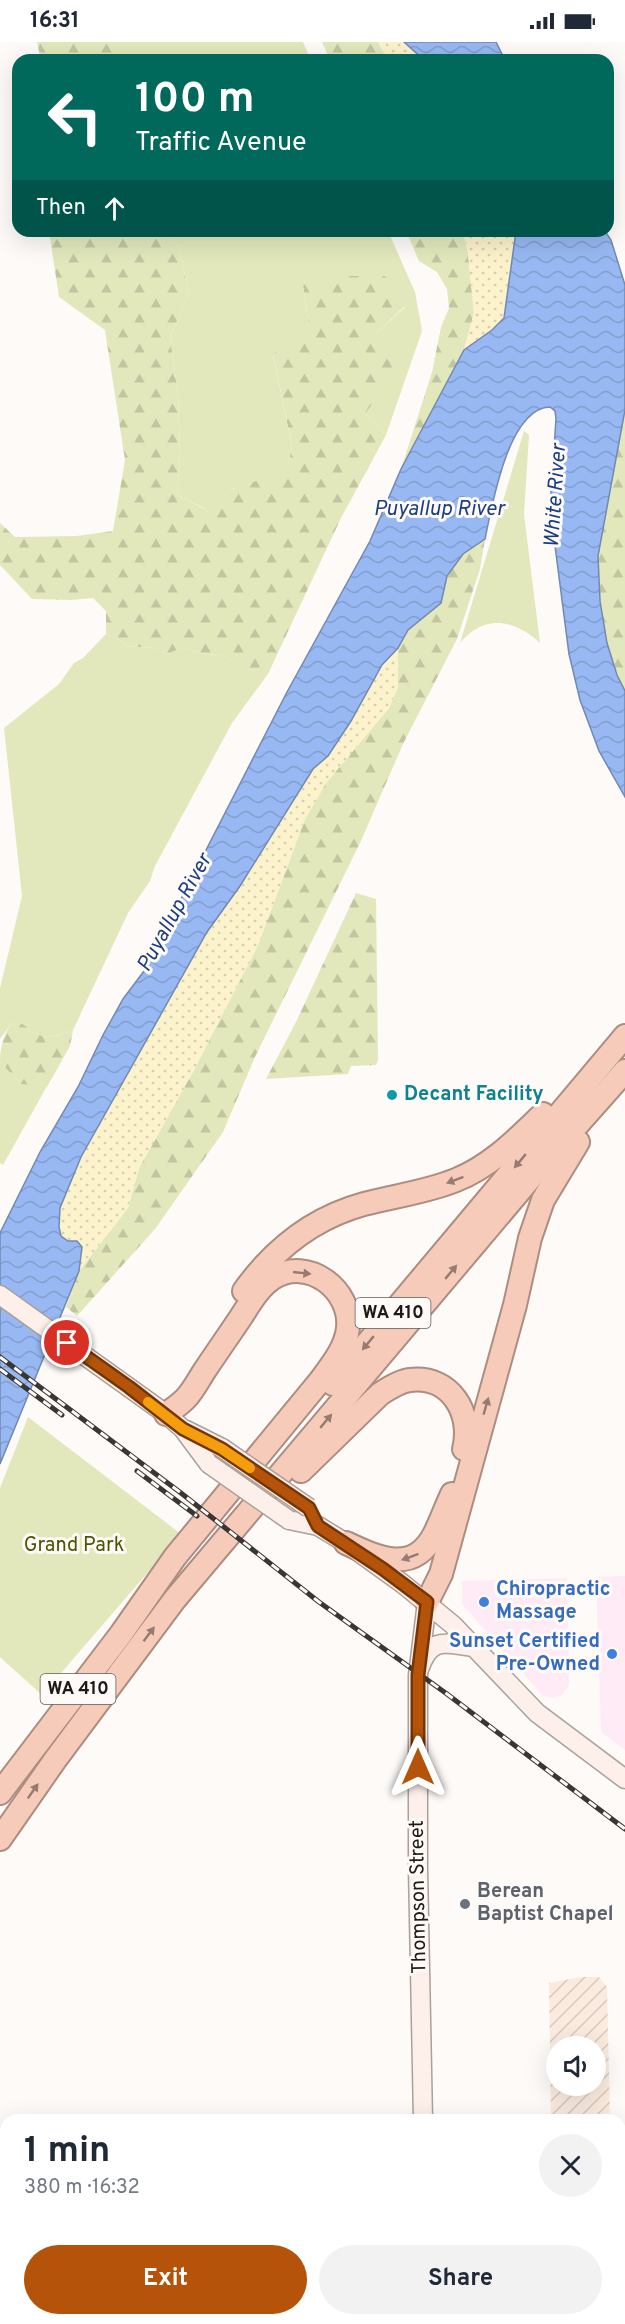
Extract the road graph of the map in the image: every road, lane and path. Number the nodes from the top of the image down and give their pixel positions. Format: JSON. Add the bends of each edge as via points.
{"nodes":[{"id":1,"x":625,"y":1034,"type":"edge"},
{"id":2,"x":625,"y":1071,"type":"edge"},
{"id":3,"x":625,"y":1076,"type":"edge"},
{"id":4,"x":0,"y":1295,"type":"edge"},
{"id":5,"x":166,"y":1414,"type":"junction"},
{"id":6,"x":183,"y":1429,"type":"junction"},
{"id":7,"x":453,"y":1493,"type":"junction"},
{"id":8,"x":318,"y":1526,"type":"junction"},
{"id":9,"x":233,"y":1530,"type":"junction"},
{"id":10,"x":346,"y":1543,"type":"junction"},
{"id":11,"x":156,"y":1586,"type":"junction"},
{"id":12,"x":427,"y":1602,"type":"junction"},
{"id":13,"x":474,"y":1647,"type":"junction"},
{"id":14,"x":418,"y":1675,"type":"junction"},
{"id":15,"x":625,"y":1779,"type":"edge"},
{"id":16,"x":0,"y":1793,"type":"edge"},
{"id":17,"x":0,"y":1839,"type":"edge"},
{"id":18,"x":423,"y":2114,"type":"edge"}],
"edges":[{"from":1,"to":5,"type":"highway","one_way":true,"via":[[523,1134],[475,1171],[456,1180],[360,1205],[321,1221],[276,1252],[243,1291],[177,1390]]},
{"from":1,"to":11,"type":"highway","number":"WA 410","one_way":true,"via":[[268,1462]]},
{"from":9,"to":2,"type":"highway","number":"WA 410","one_way":true},
{"from":12,"to":3,"type":"highway","one_way":true,"via":[[441,1574],[543,1200],[580,1138]]},
{"from":4,"to":5,"type":"main road"},
{"from":5,"to":6,"type":"main road"},
{"from":5,"to":11,"type":"highway","one_way":true,"via":[[187,1398],[256,1295],[273,1278],[291,1272],[306,1273],[323,1278],[337,1291],[348,1320],[348,1332],[337,1358],[175,1557]]},
{"from":6,"to":8,"type":"main road","bridge":true,"via":[[222,1449],[309,1508]]},
{"from":6,"to":8,"type":"main road","bridge":true,"via":[[209,1464],[289,1520]]},
{"from":7,"to":9,"type":"highway","via":[[467,1439],[463,1411],[446,1388],[406,1380],[369,1403]]},
{"from":7,"to":10,"type":"highway","one_way":true,"via":[[430,1542],[412,1558],[399,1560],[368,1553]]},
{"from":7,"to":12,"type":"highway"},
{"from":8,"to":10,"type":"main road"},
{"from":17,"to":9,"type":"highway","number":"WA 410","one_way":true,"via":[[115,1678]]},
{"from":10,"to":12,"type":"main road"},
{"from":11,"to":16,"type":"highway","number":"WA 410"},
{"from":12,"to":13,"type":"main road"},
{"from":12,"to":14,"type":"main road","name":"Thompson Street"},
{"from":13,"to":14,"type":"main road","via":[[446,1642],[436,1645],[426,1653]]},
{"from":13,"to":15,"type":"main road","via":[[537,1713]]},
{"from":14,"to":18,"type":"main road","name":"Thompson Street"}]}
